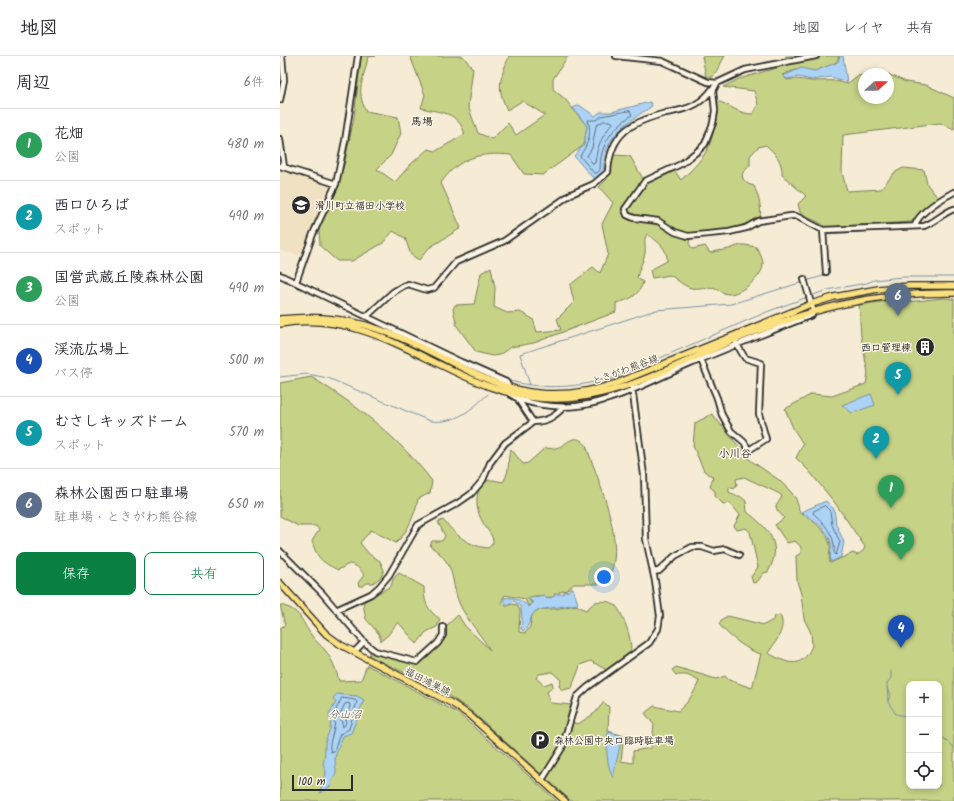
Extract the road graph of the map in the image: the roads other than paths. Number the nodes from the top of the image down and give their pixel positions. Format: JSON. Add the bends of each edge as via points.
{"nodes":[{"id":1,"x":282,"y":56,"type":"edge"},
{"id":2,"x":358,"y":56,"type":"edge"},
{"id":3,"x":616,"y":56,"type":"edge"},
{"id":4,"x":816,"y":56,"type":"edge"},
{"id":5,"x":717,"y":84,"type":"junction"},
{"id":6,"x":280,"y":100,"type":"edge"},
{"id":7,"x":280,"y":139,"type":"edge"},
{"id":8,"x":282,"y":166,"type":"edge"},
{"id":9,"x":336,"y":184,"type":"junction"},
{"id":10,"x":954,"y":192,"type":"edge"},
{"id":11,"x":954,"y":209,"type":"edge"},
{"id":12,"x":915,"y":225,"type":"junction"},
{"id":13,"x":823,"y":230,"type":"junction"},
{"id":14,"x":826,"y":272,"type":"dead end"},
{"id":15,"x":280,"y":275,"type":"edge"},
{"id":16,"x":804,"y":279,"type":"dead end"},
{"id":17,"x":296,"y":282,"type":"junction"},
{"id":18,"x":954,"y":286,"type":"edge"},
{"id":19,"x":954,"y":293,"type":"edge"},
{"id":20,"x":811,"y":304,"type":"junction"},
{"id":21,"x":813,"y":310,"type":"junction"},
{"id":22,"x":367,"y":316,"type":"junction"},
{"id":23,"x":280,"y":319,"type":"edge"},
{"id":24,"x":280,"y":324,"type":"edge"},
{"id":25,"x":736,"y":342,"type":"junction"},
{"id":26,"x":701,"y":360,"type":"junction"},
{"id":27,"x":631,"y":384,"type":"junction"},
{"id":28,"x":507,"y":389,"type":"junction"},
{"id":29,"x":518,"y":400,"type":"junction"},
{"id":30,"x":564,"y":407,"type":"junction"},
{"id":31,"x":533,"y":422,"type":"junction"},
{"id":32,"x":280,"y":551,"type":"edge"},
{"id":33,"x":740,"y":555,"type":"dead end"},
{"id":34,"x":653,"y":572,"type":"junction"},
{"id":35,"x":280,"y":583,"type":"edge"},
{"id":36,"x":336,"y":610,"type":"junction"},
{"id":37,"x":443,"y":627,"type":"dead end"},
{"id":38,"x":364,"y":642,"type":"junction"},
{"id":39,"x":354,"y":652,"type":"junction"},
{"id":40,"x":542,"y":780,"type":"junction"},
{"id":41,"x":565,"y":801,"type":"edge"}],
"edges":[{"from":1,"to":6,"type":"street","via":[[284,69]]},
{"from":2,"to":9,"type":"street"},
{"from":3,"to":5,"type":"street","via":[[662,61]]},
{"from":4,"to":5,"type":"street","via":[[745,70]]},
{"from":5,"to":13,"type":"street","via":[[713,91],[713,123],[705,144],[681,164],[642,184],[625,209],[627,215],[658,221],[675,232],[688,236],[746,228],[758,221],[790,216],[796,216]]},
{"from":5,"to":22,"type":"street","via":[[706,97],[694,105],[647,118],[629,127],[610,151],[608,172],[594,184],[571,194],[504,241],[456,262],[434,288],[427,290],[408,284],[403,286]]},
{"from":7,"to":8,"type":"street"},
{"from":8,"to":9,"type":"street"},
{"from":9,"to":17,"type":"street","via":[[313,234]]},
{"from":10,"to":12,"type":"street","via":[[926,211]]},
{"from":11,"to":12,"type":"street","via":[[945,212],[931,224]]},
{"from":12,"to":13,"type":"street"},
{"from":13,"to":14,"type":"street"},
{"from":15,"to":17,"type":"street"},
{"from":16,"to":20,"type":"street"},
{"from":17,"to":22,"type":"street"},
{"from":18,"to":20,"type":"main road","name":"ときがわ熊谷線","via":[[878,289]]},
{"from":19,"to":21,"type":"main road","name":"ときがわ熊谷線","via":[[881,296]]},
{"from":20,"to":21,"type":"street"},
{"from":20,"to":27,"type":"main road","name":"ときがわ熊谷線"},
{"from":21,"to":25,"type":"main road","name":"ときがわ熊谷線"},
{"from":22,"to":28,"type":"street","via":[[506,382]]},
{"from":23,"to":28,"type":"main road","name":"ときがわ熊谷線","via":[[326,318],[365,325]]},
{"from":24,"to":28,"type":"main road","name":"ときがわ熊谷線","via":[[330,323],[363,330],[496,389]]},
{"from":25,"to":26,"type":"street"},
{"from":25,"to":26,"type":"street","via":[[745,358],[761,363],[759,414],[766,439],[749,450],[731,431],[722,416]]},
{"from":25,"to":27,"type":"main road","name":"ときがわ熊谷線"},
{"from":26,"to":27,"type":"street"},
{"from":27,"to":28,"type":"main road","name":"ときがわ熊谷線","via":[[568,394],[541,394]]},
{"from":27,"to":30,"type":"street","via":[[585,404]]},
{"from":27,"to":34,"type":"street","via":[[644,475],[646,539]]},
{"from":28,"to":29,"type":"street"},
{"from":29,"to":30,"type":"street"},
{"from":29,"to":31,"type":"street"},
{"from":30,"to":31,"type":"street","via":[[554,418]]},
{"from":31,"to":36,"type":"street","via":[[505,443],[490,463],[483,480],[471,494],[418,525],[389,575],[379,587],[371,594]]},
{"from":32,"to":36,"type":"street"},
{"from":33,"to":34,"type":"street","via":[[725,549],[714,551],[692,547],[675,556],[659,571]]},
{"from":34,"to":40,"type":"street","via":[[660,616],[656,634],[638,651],[577,697],[562,748]]},
{"from":35,"to":39,"type":"main road","name":"福田鴻巣線","via":[[326,634]]},
{"from":36,"to":38,"type":"street"},
{"from":37,"to":38,"type":"street","via":[[443,634],[438,642],[417,662],[375,651]]},
{"from":38,"to":39,"type":"street"},
{"from":39,"to":40,"type":"main road","name":"福田鴻巣線","via":[[453,704],[469,715]]},
{"from":40,"to":41,"type":"main road","name":"福田鴻巣線"}]}
